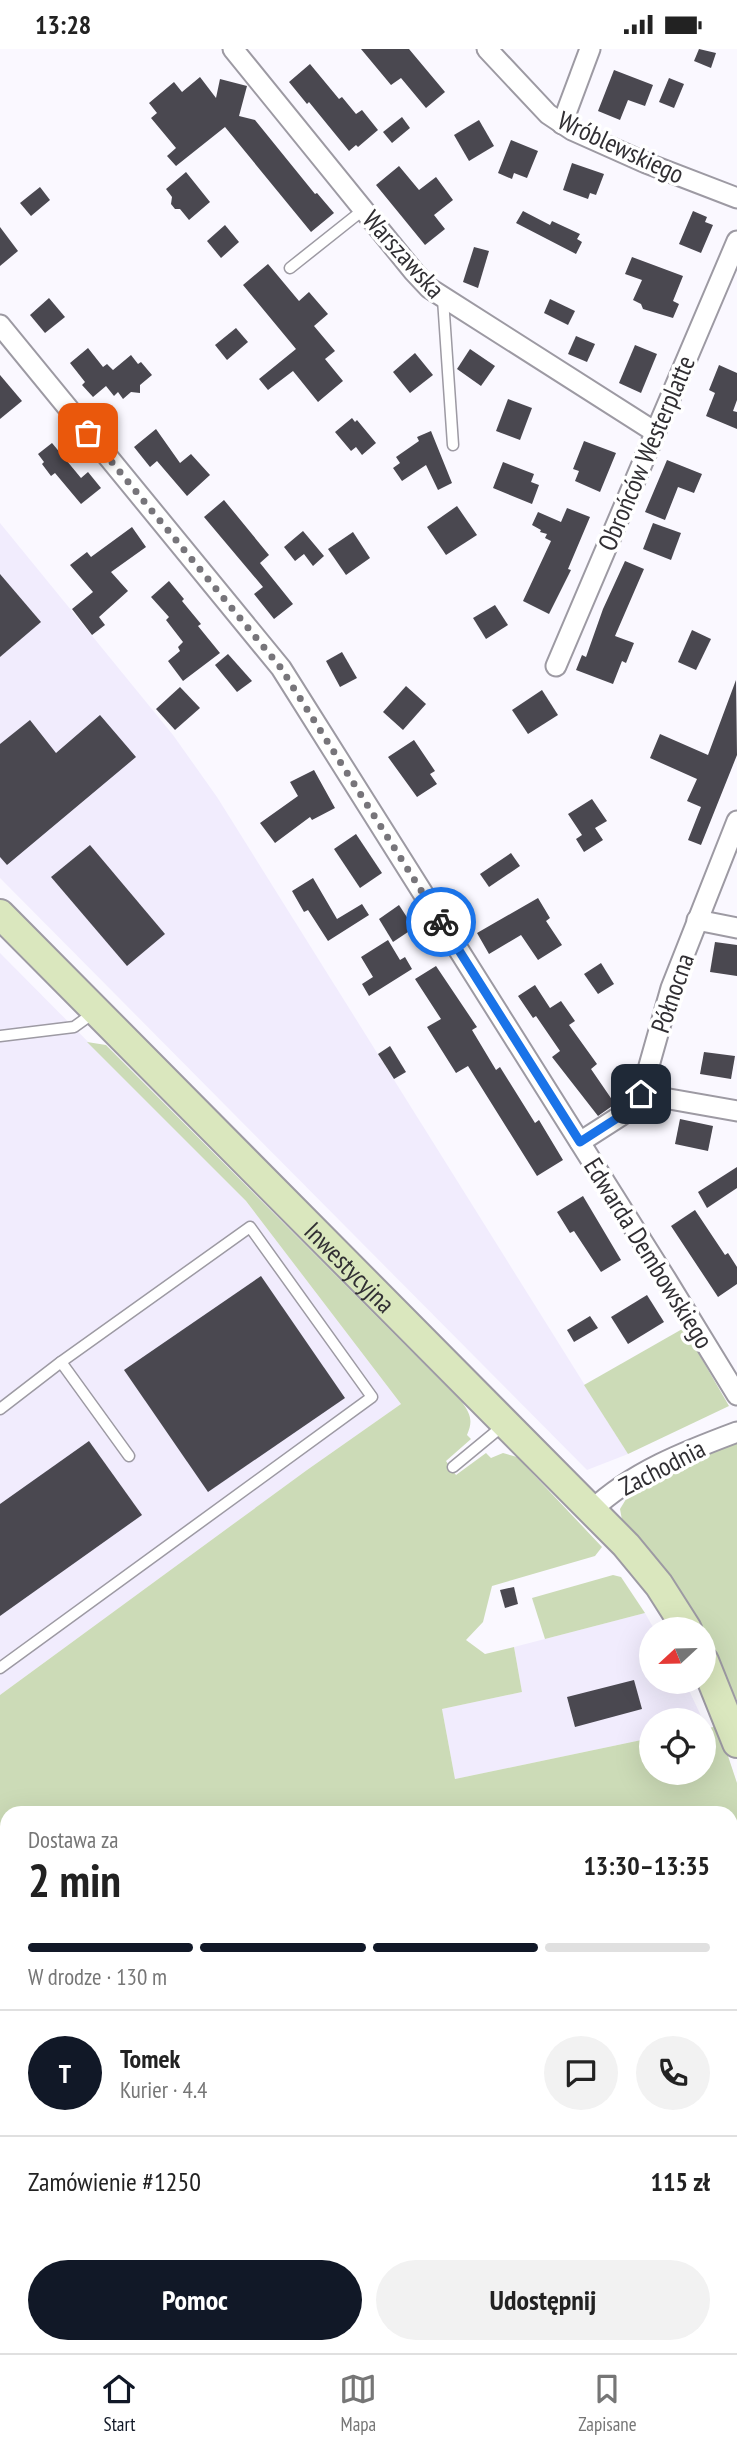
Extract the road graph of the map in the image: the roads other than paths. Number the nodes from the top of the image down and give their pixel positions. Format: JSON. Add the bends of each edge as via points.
{"nodes":[{"id":1,"x":233,"y":49,"type":"edge"},
{"id":2,"x":487,"y":49,"type":"edge"},
{"id":3,"x":590,"y":49,"type":"edge"},
{"id":4,"x":562,"y":124,"type":"junction"},
{"id":5,"x":737,"y":198,"type":"edge"},
{"id":6,"x":363,"y":210,"type":"junction"},
{"id":7,"x":737,"y":241,"type":"edge"},
{"id":8,"x":290,"y":268,"type":"dead end"},
{"id":9,"x":443,"y":299,"type":"junction"},
{"id":10,"x":0,"y":325,"type":"edge"},
{"id":11,"x":655,"y":432,"type":"junction"},
{"id":12,"x":453,"y":445,"type":"dead end"},
{"id":13,"x":556,"y":666,"type":"dead end"},
{"id":14,"x":737,"y":821,"type":"edge"},
{"id":15,"x":0,"y":913,"type":"edge"},
{"id":16,"x":697,"y":920,"type":"junction"},
{"id":17,"x":737,"y":928,"type":"edge"},
{"id":18,"x":97,"y":1011,"type":"junction"},
{"id":19,"x":0,"y":1036,"type":"edge"},
{"id":20,"x":641,"y":1094,"type":"junction"},
{"id":21,"x":737,"y":1111,"type":"edge"},
{"id":22,"x":580,"y":1142,"type":"junction"},
{"id":23,"x":61,"y":1362,"type":"junction"},
{"id":24,"x":737,"y":1395,"type":"edge"},
{"id":25,"x":0,"y":1409,"type":"edge"},
{"id":26,"x":505,"y":1423,"type":"junction"},
{"id":27,"x":737,"y":1432,"type":"edge"},
{"id":28,"x":129,"y":1456,"type":"dead end"},
{"id":29,"x":453,"y":1467,"type":"dead end"},
{"id":30,"x":592,"y":1510,"type":"junction"},
{"id":31,"x":679,"y":1617,"type":"edge"},
{"id":32,"x":0,"y":1668,"type":"edge"},
{"id":33,"x":716,"y":1688,"type":"edge"},
{"id":34,"x":737,"y":1743,"type":"edge"}],
"edges":[{"from":1,"to":6,"type":"street","name":"Warszawska"},
{"from":2,"to":4,"type":"street","name":"Wróblewskiego"},
{"from":3,"to":4,"type":"street"},
{"from":4,"to":5,"type":"street","name":"Wróblewskiego"},
{"from":6,"to":8,"type":"lane"},
{"from":6,"to":9,"type":"street","name":"Warszawska","via":[[414,272]]},
{"from":7,"to":11,"type":"street","name":"Obrońców Westerplatte"},
{"from":9,"to":11,"type":"street","name":"Warszawska"},
{"from":9,"to":12,"type":"lane"},
{"from":10,"to":22,"type":"street","name":"Edwarda Dembowskiego","via":[[281,668]]},
{"from":11,"to":13,"type":"street","name":"Obrońców Westerplatte"},
{"from":14,"to":16,"type":"street","name":"Północna"},
{"from":15,"to":18,"type":"street","name":"Inwestycyjna"},
{"from":16,"to":17,"type":"street"},
{"from":16,"to":20,"type":"street","name":"Północna","via":[[671,988]]},
{"from":18,"to":19,"type":"lane","via":[[74,1027]]},
{"from":18,"to":26,"type":"street","name":"Inwestycyjna"},
{"from":20,"to":21,"type":"street"},
{"from":20,"to":22,"type":"street","name":"Północna","via":[[622,1115]]},
{"from":22,"to":24,"type":"street","name":"Edwarda Dembowskiego"},
{"from":23,"to":25,"type":"lane"},
{"from":23,"to":28,"type":"lane"},
{"from":23,"to":32,"type":"lane","via":[[250,1227],[373,1397]]},
{"from":26,"to":29,"type":"lane"},
{"from":26,"to":30,"type":"street","name":"Inwestycyjna"},
{"from":27,"to":30,"type":"street","name":"Zachodnia","via":[[691,1449],[618,1487]]},
{"from":30,"to":31,"type":"street","name":"Inwestycyjna","via":[[659,1585]]},
{"from":33,"to":34,"type":"street"}]}
